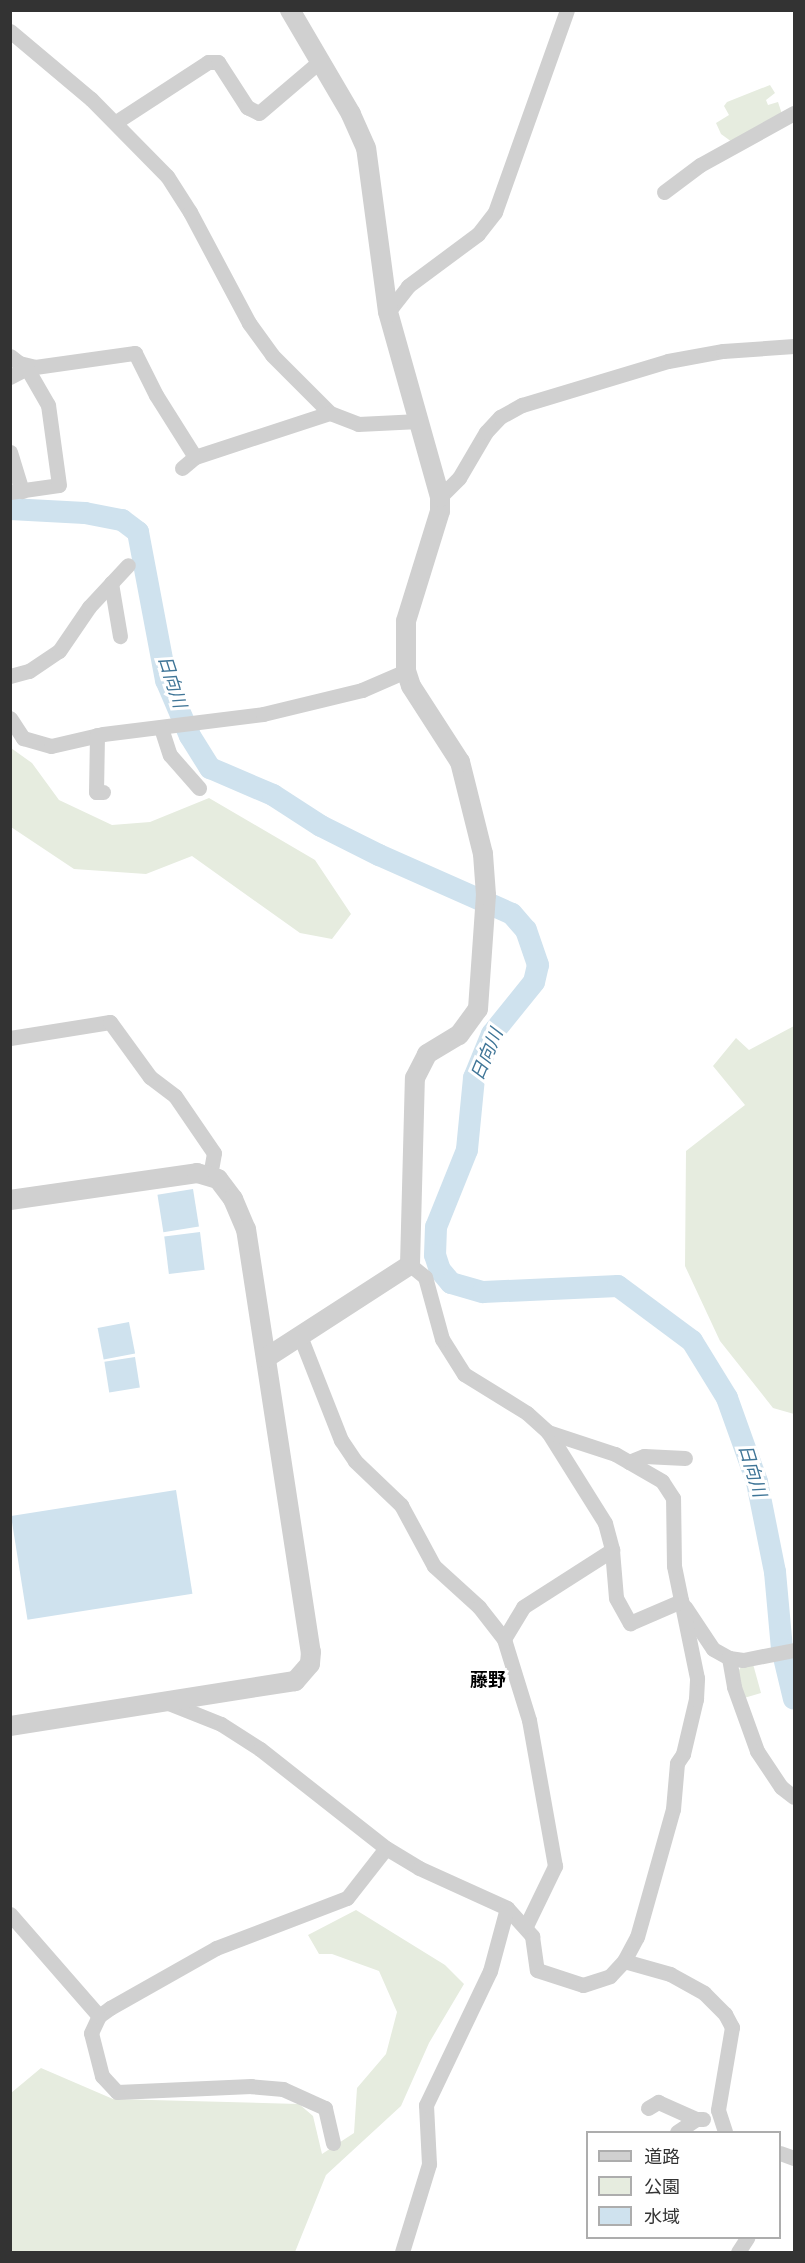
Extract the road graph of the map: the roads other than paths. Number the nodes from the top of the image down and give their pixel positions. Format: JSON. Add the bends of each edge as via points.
{"nodes":[{"id":1,"x":290,"y":10,"type":"edge"},
{"id":2,"x":567,"y":10,"type":"edge"},
{"id":3,"x":10,"y":31,"type":"edge"},
{"id":4,"x":320,"y":61,"type":"junction"},
{"id":5,"x":795,"y":113,"type":"edge"},
{"id":6,"x":116,"y":122,"type":"junction"},
{"id":7,"x":664,"y":192,"type":"dead end"},
{"id":8,"x":388,"y":312,"type":"junction"},
{"id":9,"x":795,"y":346,"type":"edge"},
{"id":10,"x":10,"y":356,"type":"edge"},
{"id":11,"x":26,"y":367,"type":"junction"},
{"id":12,"x":10,"y":377,"type":"edge"},
{"id":13,"x":330,"y":413,"type":"junction"},
{"id":14,"x":419,"y":421,"type":"junction"},
{"id":15,"x":10,"y":452,"type":"edge"},
{"id":16,"x":195,"y":457,"type":"junction"},
{"id":17,"x":182,"y":468,"type":"dead end"},
{"id":18,"x":16,"y":492,"type":"edge"},
{"id":19,"x":440,"y":497,"type":"junction"},
{"id":20,"x":128,"y":565,"type":"dead end"},
{"id":21,"x":111,"y":584,"type":"junction"},
{"id":22,"x":120,"y":636,"type":"dead end"},
{"id":23,"x":406,"y":671,"type":"junction"},
{"id":24,"x":10,"y":676,"type":"edge"},
{"id":25,"x":10,"y":718,"type":"edge"},
{"id":26,"x":168,"y":728,"type":"junction"},
{"id":27,"x":97,"y":735,"type":"junction"},
{"id":28,"x":10,"y":741,"type":"edge"},
{"id":29,"x":51,"y":746,"type":"junction"},
{"id":30,"x":199,"y":788,"type":"dead end"},
{"id":31,"x":103,"y":792,"type":"dead end"},
{"id":32,"x":10,"y":1038,"type":"edge"},
{"id":33,"x":210,"y":1175,"type":"junction"},
{"id":34,"x":10,"y":1200,"type":"edge"},
{"id":35,"x":410,"y":1264,"type":"junction"},
{"id":36,"x":300,"y":1336,"type":"junction"},
{"id":37,"x":266,"y":1358,"type":"junction"},
{"id":38,"x":548,"y":1432,"type":"junction"},
{"id":39,"x":685,"y":1458,"type":"dead end"},
{"id":40,"x":629,"y":1462,"type":"junction"},
{"id":41,"x":612,"y":1551,"type":"junction"},
{"id":42,"x":682,"y":1603,"type":"junction"},
{"id":43,"x":504,"y":1639,"type":"junction"},
{"id":44,"x":792,"y":1650,"type":"edge"},
{"id":45,"x":729,"y":1658,"type":"junction"},
{"id":46,"x":166,"y":1702,"type":"junction"},
{"id":47,"x":15,"y":1729,"type":"edge"},
{"id":48,"x":795,"y":1797,"type":"edge"},
{"id":49,"x":386,"y":1848,"type":"junction"},
{"id":50,"x":507,"y":1908,"type":"junction"},
{"id":51,"x":10,"y":1914,"type":"edge"},
{"id":52,"x":526,"y":1926,"type":"junction"},
{"id":53,"x":624,"y":1961,"type":"junction"},
{"id":54,"x":99,"y":2016,"type":"junction"},
{"id":55,"x":648,"y":2108,"type":"dead end"},
{"id":56,"x":696,"y":2119,"type":"junction"},
{"id":57,"x":722,"y":2126,"type":"edge"},
{"id":58,"x":680,"y":2131,"type":"edge"},
{"id":59,"x":333,"y":2143,"type":"dead end"},
{"id":60,"x":746,"y":2239,"type":"edge"},
{"id":61,"x":402,"y":2253,"type":"edge"},
{"id":62,"x":738,"y":2253,"type":"edge"}],
"edges":[{"from":1,"to":4,"type":"street"},
{"from":2,"to":8,"type":"street","via":[[495,212],[478,234],[408,286]]},
{"from":3,"to":6,"type":"street"},
{"from":4,"to":6,"type":"street","via":[[259,113],[247,106],[218,62],[208,62]]},
{"from":4,"to":8,"type":"street","via":[[366,148]]},
{"from":5,"to":7,"type":"street","via":[[700,165]]},
{"from":6,"to":13,"type":"street","via":[[180,193],[230,291],[272,355]]},
{"from":8,"to":14,"type":"street"},
{"from":9,"to":19,"type":"street","via":[[723,351],[668,361],[522,405],[500,417],[486,432],[459,478]]},
{"from":10,"to":11,"type":"street"},
{"from":11,"to":12,"type":"street"},
{"from":11,"to":16,"type":"street","via":[[135,353]]},
{"from":11,"to":18,"type":"street","via":[[48,405],[59,485]]},
{"from":13,"to":14,"type":"street","via":[[358,424]]},
{"from":13,"to":16,"type":"street"},
{"from":14,"to":19,"type":"street"},
{"from":15,"to":18,"type":"street"},
{"from":16,"to":17,"type":"street"},
{"from":19,"to":23,"type":"street","via":[[440,511],[406,621]]},
{"from":20,"to":21,"type":"street"},
{"from":21,"to":22,"type":"street"},
{"from":21,"to":24,"type":"street","via":[[59,651],[29,671]]},
{"from":23,"to":26,"type":"street","via":[[362,690],[316,703]]},
{"from":23,"to":35,"type":"street","via":[[411,686],[460,762],[483,854],[486,895],[480,1001],[473,1020],[459,1035],[427,1054],[415,1078]]},
{"from":25,"to":29,"type":"street","via":[[23,738]]},
{"from":26,"to":27,"type":"street"},
{"from":26,"to":30,"type":"street","via":[[170,755]]},
{"from":27,"to":29,"type":"street"},
{"from":27,"to":31,"type":"street","via":[[96,792]]},
{"from":28,"to":29,"type":"street","via":[[35,754]]},
{"from":32,"to":33,"type":"street","via":[[110,1022],[150,1077],[175,1096],[214,1154]]},
{"from":33,"to":34,"type":"street","via":[[197,1173]]},
{"from":33,"to":37,"type":"street","via":[[224,1185],[243,1219]]},
{"from":35,"to":36,"type":"street"},
{"from":35,"to":38,"type":"street","via":[[424,1277],[442,1340],[459,1368],[527,1413]]},
{"from":36,"to":37,"type":"street"},
{"from":36,"to":43,"type":"street","via":[[341,1440],[355,1461],[401,1505],[434,1566],[479,1607]]},
{"from":37,"to":46,"type":"street","via":[[310,1664],[295,1681]]},
{"from":38,"to":40,"type":"street"},
{"from":38,"to":41,"type":"street","via":[[605,1524]]},
{"from":39,"to":40,"type":"street","via":[[644,1456]]},
{"from":40,"to":42,"type":"street","via":[[670,1489],[674,1566]]},
{"from":41,"to":42,"type":"street","via":[[616,1598],[630,1623]]},
{"from":41,"to":43,"type":"street","via":[[523,1607]]},
{"from":42,"to":45,"type":"street","via":[[713,1650]]},
{"from":42,"to":53,"type":"street","via":[[697,1678],[696,1700],[683,1754],[677,1763],[673,1809],[637,1937]]},
{"from":43,"to":52,"type":"street","via":[[529,1720],[555,1866]]},
{"from":44,"to":45,"type":"street","via":[[755,1658]]},
{"from":45,"to":48,"type":"street","via":[[734,1687],[757,1751],[781,1787]]},
{"from":46,"to":47,"type":"street"},
{"from":46,"to":49,"type":"street","via":[[221,1725],[260,1749]]},
{"from":49,"to":50,"type":"street","via":[[418,1868]]},
{"from":49,"to":54,"type":"street","via":[[347,1898],[216,1948]]},
{"from":50,"to":52,"type":"street"},
{"from":50,"to":61,"type":"street","via":[[490,1971],[426,2105],[429,2164]]},
{"from":51,"to":54,"type":"street"},
{"from":52,"to":53,"type":"street","via":[[532,1936],[537,1970],[583,1985],[610,1976]]},
{"from":53,"to":57,"type":"street","via":[[670,1974],[704,1993],[732,2027]]},
{"from":54,"to":59,"type":"street","via":[[92,2033],[94,2053],[102,2076],[117,2092],[251,2086],[283,2089],[325,2108]]},
{"from":55,"to":56,"type":"street","via":[[658,2102]]},
{"from":56,"to":57,"type":"street"},
{"from":56,"to":58,"type":"street"},
{"from":60,"to":62,"type":"street"}]}
